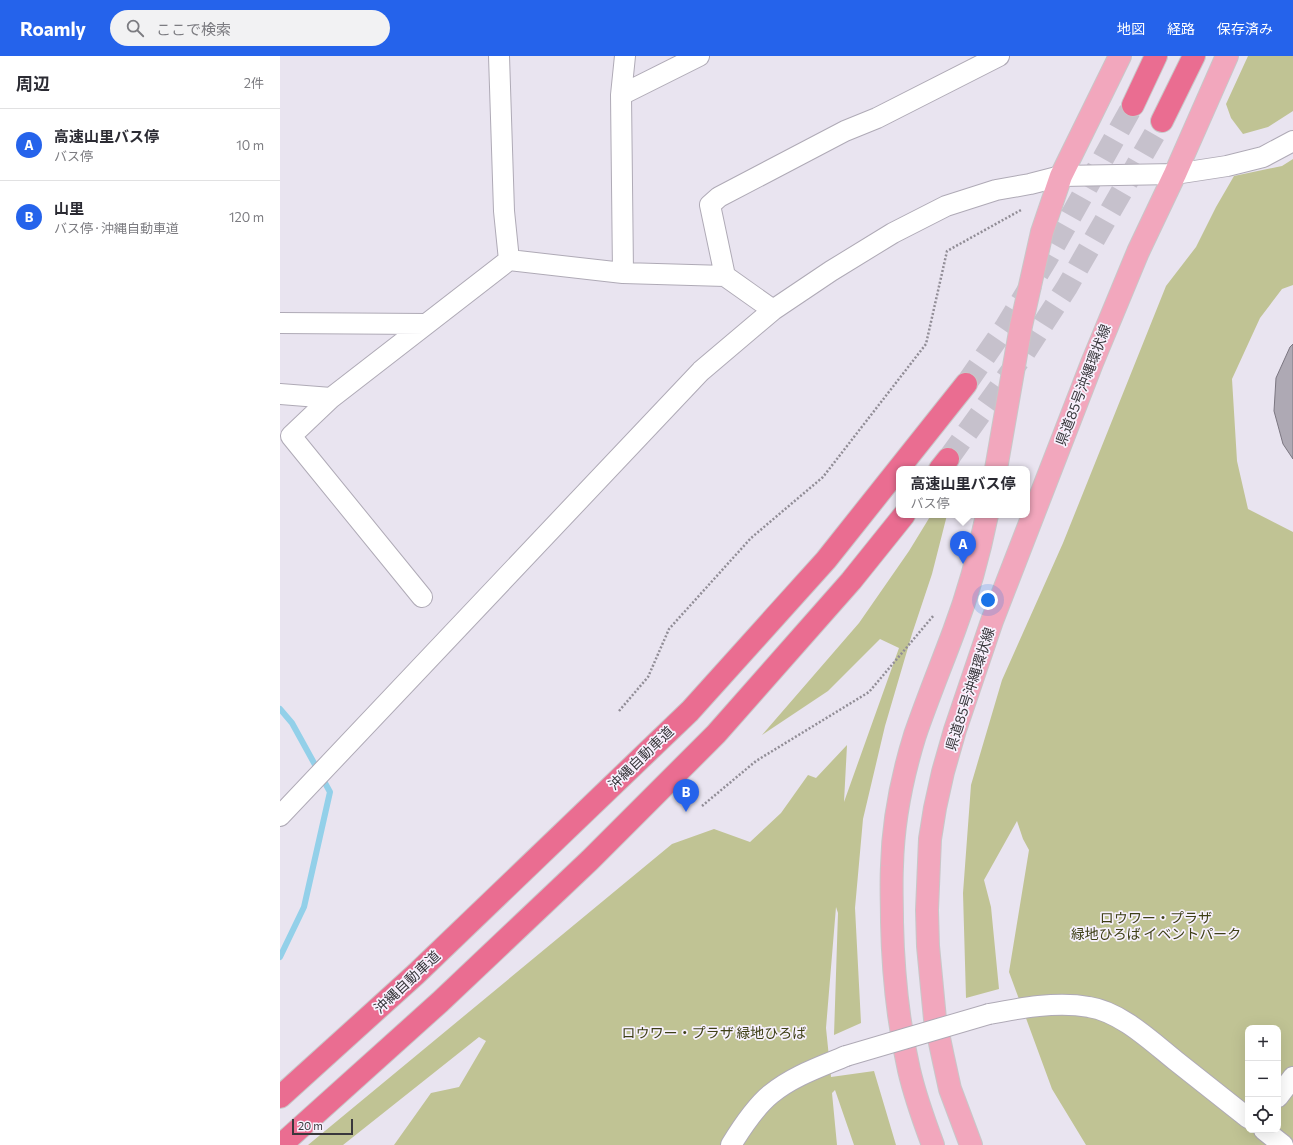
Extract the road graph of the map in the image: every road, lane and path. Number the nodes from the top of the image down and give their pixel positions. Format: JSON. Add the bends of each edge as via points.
{"nodes":[{"id":1,"x":499,"y":56,"type":"edge"},
{"id":2,"x":625,"y":56,"type":"edge"},
{"id":3,"x":699,"y":56,"type":"edge"},
{"id":4,"x":999,"y":56,"type":"edge"},
{"id":5,"x":1120,"y":56,"type":"edge"},
{"id":6,"x":1156,"y":56,"type":"edge"},
{"id":7,"x":1194,"y":56,"type":"edge"},
{"id":8,"x":1227,"y":56,"type":"edge"},
{"id":9,"x":621,"y":95,"type":"junction"},
{"id":10,"x":1133,"y":105,"type":"tunnel mouth"},
{"id":11,"x":1162,"y":121,"type":"tunnel mouth"},
{"id":12,"x":1293,"y":141,"type":"edge"},
{"id":13,"x":1175,"y":174,"type":"junction"},
{"id":14,"x":1061,"y":176,"type":"junction"},
{"id":15,"x":1021,"y":210,"type":"dead end"},
{"id":16,"x":509,"y":260,"type":"junction"},
{"id":17,"x":623,"y":273,"type":"junction"},
{"id":18,"x":725,"y":276,"type":"junction"},
{"id":19,"x":773,"y":310,"type":"junction"},
{"id":20,"x":280,"y":323,"type":"edge"},
{"id":21,"x":426,"y":324,"type":"junction"},
{"id":22,"x":966,"y":384,"type":"tunnel mouth"},
{"id":23,"x":280,"y":394,"type":"edge"},
{"id":24,"x":332,"y":398,"type":"junction"},
{"id":25,"x":901,"y":466,"type":"edge"},
{"id":26,"x":997,"y":466,"type":"edge"},
{"id":27,"x":896,"y":472,"type":"edge"},
{"id":28,"x":902,"y":518,"type":"edge"},
{"id":29,"x":986,"y":518,"type":"edge"},
{"id":30,"x":422,"y":596,"type":"dead end"},
{"id":31,"x":934,"y":615,"type":"dead end"},
{"id":32,"x":619,"y":711,"type":"dead end"},
{"id":33,"x":702,"y":806,"type":"dead end"},
{"id":34,"x":280,"y":816,"type":"edge"},
{"id":35,"x":1293,"y":1077,"type":"edge"},
{"id":36,"x":1281,"y":1093,"type":"edge"},
{"id":37,"x":280,"y":1097,"type":"edge"},
{"id":38,"x":1245,"y":1116,"type":"edge"},
{"id":39,"x":1268,"y":1133,"type":"edge"},
{"id":40,"x":281,"y":1145,"type":"edge"},
{"id":41,"x":731,"y":1145,"type":"edge"},
{"id":42,"x":933,"y":1145,"type":"edge"},
{"id":43,"x":971,"y":1145,"type":"edge"},
{"id":44,"x":1283,"y":1145,"type":"edge"}],
"edges":[{"from":1,"to":16,"type":"street","via":[[504,211]]},
{"from":2,"to":9,"type":"street"},
{"from":3,"to":9,"type":"street"},
{"from":4,"to":18,"type":"street","via":[[878,118],[845,131],[719,197],[710,205]]},
{"from":5,"to":14,"type":"main road"},
{"from":6,"to":10,"type":"highway"},
{"from":7,"to":11,"type":"highway"},
{"from":8,"to":13,"type":"main road","name":"県道85号沖縄環状線"},
{"from":9,"to":17,"type":"street"},
{"from":12,"to":13,"type":"street","via":[[1263,157],[1228,166]]},
{"from":13,"to":14,"type":"street"},
{"from":13,"to":43,"type":"main road","name":"県道85号沖縄環状線","via":[[1114,308],[992,621],[954,730],[935,808],[930,840],[926,910],[935,1019],[950,1089]]},
{"from":14,"to":19,"type":"street","via":[[996,190],[946,206],[893,233],[830,271]]},
{"from":14,"to":26,"type":"main road","via":[[1042,232],[1021,326]]},
{"from":15,"to":32,"type":"path","via":[[947,250],[926,344],[823,477],[751,538],[670,629],[648,677]]},
{"from":16,"to":17,"type":"street"},
{"from":16,"to":21,"type":"street"},
{"from":17,"to":18,"type":"street"},
{"from":18,"to":19,"type":"street"},
{"from":19,"to":34,"type":"street","via":[[701,371]]},
{"from":20,"to":21,"type":"street"},
{"from":21,"to":24,"type":"street"},
{"from":22,"to":25,"type":"highway","name":"沖縄自動車道"},
{"from":23,"to":24,"type":"street"},
{"from":24,"to":30,"type":"street","via":[[292,436]]},
{"from":27,"to":37,"type":"highway","name":"沖縄自動車道","via":[[826,560],[690,711],[416,974]]},
{"from":28,"to":40,"type":"highway","via":[[851,581],[716,734],[584,865],[440,1002]]},
{"from":29,"to":42,"type":"main road","via":[[966,597],[915,736],[905,771],[894,835],[893,955],[898,1013],[909,1070]]},
{"from":31,"to":33,"type":"path","via":[[868,692],[756,761]]},
{"from":35,"to":36,"type":"street"},
{"from":38,"to":41,"type":"street","bridge":true,"via":[[1136,1029],[1111,1014],[1089,1007],[1062,1005],[1029,1007],[989,1014],[846,1056],[800,1074],[771,1094],[755,1111]]},
{"from":39,"to":44,"type":"street"}]}
